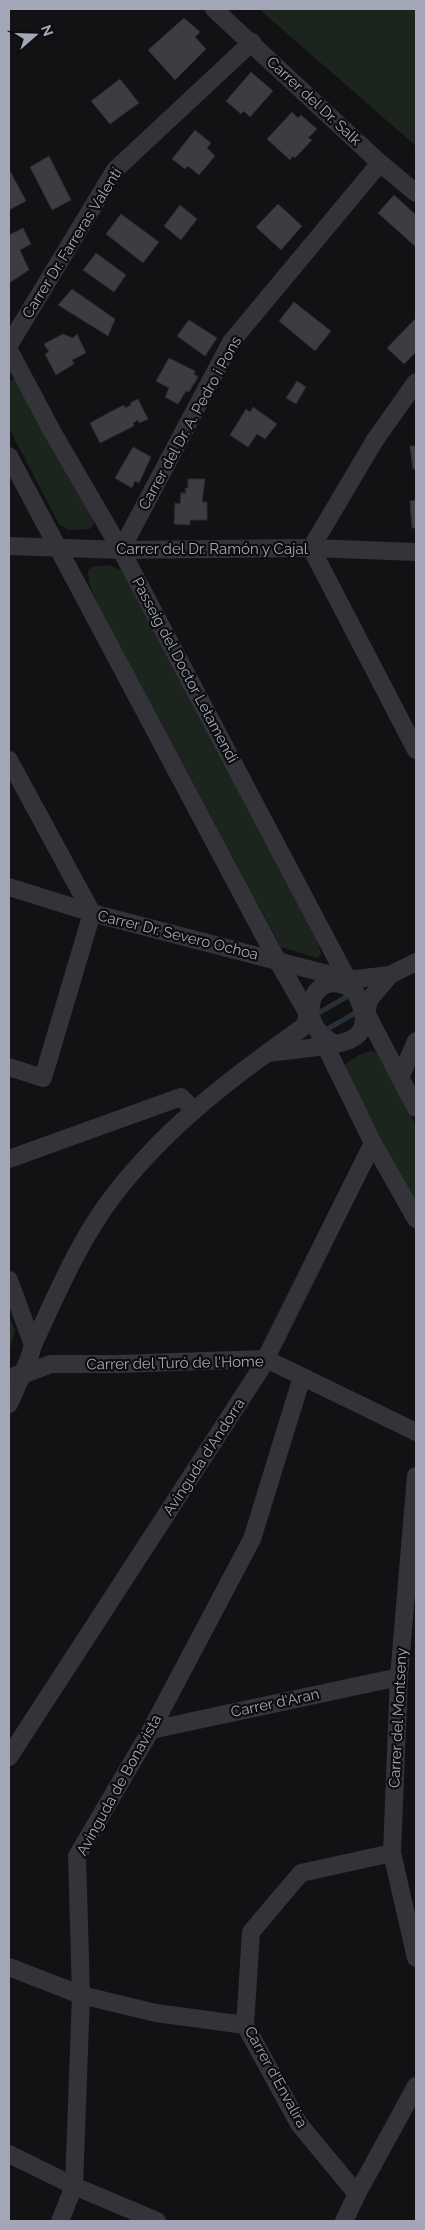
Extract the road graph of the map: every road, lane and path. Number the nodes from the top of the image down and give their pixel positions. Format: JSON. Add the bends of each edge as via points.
{"nodes":[{"id":1,"x":214,"y":9,"type":"edge"},
{"id":2,"x":252,"y":42,"type":"junction"},
{"id":3,"x":380,"y":163,"type":"junction"},
{"id":4,"x":416,"y":193,"type":"edge"},
{"id":5,"x":9,"y":345,"type":"edge"},
{"id":6,"x":9,"y":350,"type":"edge"},
{"id":7,"x":416,"y":382,"type":"edge"},
{"id":8,"x":9,"y":456,"type":"edge"},
{"id":9,"x":9,"y":546,"type":"edge"},
{"id":10,"x":310,"y":548,"type":"junction"},
{"id":11,"x":58,"y":549,"type":"junction"},
{"id":12,"x":121,"y":550,"type":"junction"},
{"id":13,"x":416,"y":552,"type":"edge"},
{"id":14,"x":416,"y":750,"type":"edge"},
{"id":15,"x":9,"y":760,"type":"edge"},
{"id":16,"x":9,"y":888,"type":"edge"},
{"id":17,"x":92,"y":913,"type":"junction"},
{"id":18,"x":277,"y":960,"type":"junction"},
{"id":19,"x":416,"y":962,"type":"edge"},
{"id":20,"x":390,"y":975,"type":"junction"},
{"id":21,"x":359,"y":1001,"type":"junction"},
{"id":22,"x":318,"y":1027,"type":"junction"},
{"id":23,"x":416,"y":1041,"type":"edge"},
{"id":24,"x":265,"y":1054,"type":"junction"},
{"id":25,"x":9,"y":1067,"type":"edge"},
{"id":26,"x":400,"y":1078,"type":"junction"},
{"id":27,"x":416,"y":1108,"type":"edge"},
{"id":28,"x":194,"y":1110,"type":"junction"},
{"id":29,"x":373,"y":1143,"type":"junction"},
{"id":30,"x":9,"y":1159,"type":"edge"},
{"id":31,"x":416,"y":1219,"type":"edge"},
{"id":32,"x":9,"y":1280,"type":"edge"},
{"id":33,"x":33,"y":1345,"type":"junction"},
{"id":34,"x":266,"y":1359,"type":"junction"},
{"id":35,"x":15,"y":1375,"type":"edge"},
{"id":36,"x":302,"y":1377,"type":"junction"},
{"id":37,"x":9,"y":1404,"type":"edge"},
{"id":38,"x":416,"y":1432,"type":"edge"},
{"id":39,"x":416,"y":1476,"type":"edge"},
{"id":40,"x":399,"y":1677,"type":"junction"},
{"id":41,"x":151,"y":1730,"type":"junction"},
{"id":42,"x":9,"y":1757,"type":"edge"},
{"id":43,"x":392,"y":1853,"type":"junction"},
{"id":44,"x":416,"y":1958,"type":"edge"},
{"id":45,"x":9,"y":1967,"type":"edge"},
{"id":46,"x":81,"y":1995,"type":"junction"},
{"id":47,"x":245,"y":2025,"type":"junction"},
{"id":48,"x":416,"y":2086,"type":"edge"},
{"id":49,"x":9,"y":2154,"type":"edge"},
{"id":50,"x":74,"y":2186,"type":"junction"},
{"id":51,"x":357,"y":2194,"type":"junction"},
{"id":52,"x":60,"y":2221,"type":"edge"},
{"id":53,"x":157,"y":2221,"type":"edge"},
{"id":54,"x":344,"y":2221,"type":"edge"}],
"edges":[{"from":1,"to":2,"type":"street","name":"Carrer del Dr. Salk"},
{"from":2,"to":3,"type":"street","name":"Carrer del Dr. Salk"},
{"from":2,"to":5,"type":"street","name":"Carrer Dr. Farreras Valentí","via":[[115,170]]},
{"from":3,"to":4,"type":"street","name":"Carrer del Dr. Salk"},
{"from":3,"to":12,"type":"street","name":"Carrer del Dr. A. Pedro i Pons","via":[[231,342]]},
{"from":6,"to":12,"type":"street","name":"Passeig del Doctor Letamendi"},
{"from":7,"to":10,"type":"street","via":[[375,440]]},
{"from":8,"to":11,"type":"street"},
{"from":9,"to":11,"type":"street","name":"Carrer del Dr. Ramón y Cajal"},
{"from":10,"to":12,"type":"street","name":"Carrer del Dr. Ramón y Cajal"},
{"from":10,"to":13,"type":"street","name":"Carrer del Dr. Ramón y Cajal"},
{"from":10,"to":14,"type":"street"},
{"from":11,"to":12,"type":"street","name":"Carrer del Dr. Ramón y Cajal"},
{"from":11,"to":18,"type":"street"},
{"from":12,"to":21,"type":"street","name":"Passeig del Doctor Letamendi"},
{"from":15,"to":17,"type":"street"},
{"from":16,"to":17,"type":"street","name":"Carrer Dr. Severo Ochoa"},
{"from":17,"to":18,"type":"street","name":"Carrer Dr. Severo Ochoa"},
{"from":17,"to":25,"type":"street","via":[[43,1078]]},
{"from":18,"to":21,"type":"street","name":"Carrer Dr. Severo Ochoa"},
{"from":18,"to":22,"type":"street"},
{"from":19,"to":20,"type":"street"},
{"from":20,"to":21,"type":"street"},
{"from":20,"to":21,"type":"street","via":[[369,1000]]},
{"from":21,"to":22,"type":"street","via":[[362,1029],[355,1039]]},
{"from":21,"to":22,"type":"street","via":[[328,984],[320,988]]},
{"from":21,"to":26,"type":"street","name":"Passeig del Doctor Letamendi"},
{"from":22,"to":24,"type":"street"},
{"from":22,"to":24,"type":"street","via":[[306,1022]]},
{"from":22,"to":29,"type":"street"},
{"from":23,"to":26,"type":"street"},
{"from":24,"to":28,"type":"street"},
{"from":26,"to":27,"type":"street","name":"Passeig del Doctor Letamendi"},
{"from":28,"to":30,"type":"street","via":[[181,1097]]},
{"from":28,"to":33,"type":"street","via":[[134,1171],[105,1207],[70,1265]]},
{"from":29,"to":31,"type":"street"},
{"from":29,"to":34,"type":"street","name":"Avinguda d'Andorra"},
{"from":32,"to":33,"type":"street"},
{"from":33,"to":35,"type":"street"},
{"from":34,"to":35,"type":"street","name":"Carrer del Turó de l'Home","via":[[51,1364]]},
{"from":34,"to":36,"type":"street","name":"Carrer del Turó de l'Home"},
{"from":34,"to":42,"type":"street","name":"Avinguda d'Andorra"},
{"from":35,"to":37,"type":"street"},
{"from":36,"to":38,"type":"street","name":"Carrer del Turó de l'Home"},
{"from":36,"to":41,"type":"street","name":"Avinguda de Bonavista","via":[[252,1540]]},
{"from":39,"to":40,"type":"street","name":"Carrer del Montseny"},
{"from":40,"to":41,"type":"street","name":"Carrer d'Aran"},
{"from":40,"to":43,"type":"street","name":"Carrer del Montseny"},
{"from":41,"to":46,"type":"street","name":"Avinguda de Bonavista","via":[[77,1856]]},
{"from":43,"to":44,"type":"street","name":"Carrer del Montseny"},
{"from":43,"to":47,"type":"street","name":"Carrer d'Envalira","via":[[301,1873],[251,1932]]},
{"from":45,"to":46,"type":"street"},
{"from":46,"to":47,"type":"street","via":[[156,2013]]},
{"from":46,"to":50,"type":"street","name":"Avinguda de Bonavista"},
{"from":47,"to":51,"type":"street","name":"Carrer d'Envalira","via":[[299,2124]]},
{"from":48,"to":51,"type":"street"},
{"from":49,"to":50,"type":"street"},
{"from":50,"to":52,"type":"street","name":"Avinguda de Bonavista"},
{"from":50,"to":53,"type":"street"},
{"from":51,"to":54,"type":"street"}]}
